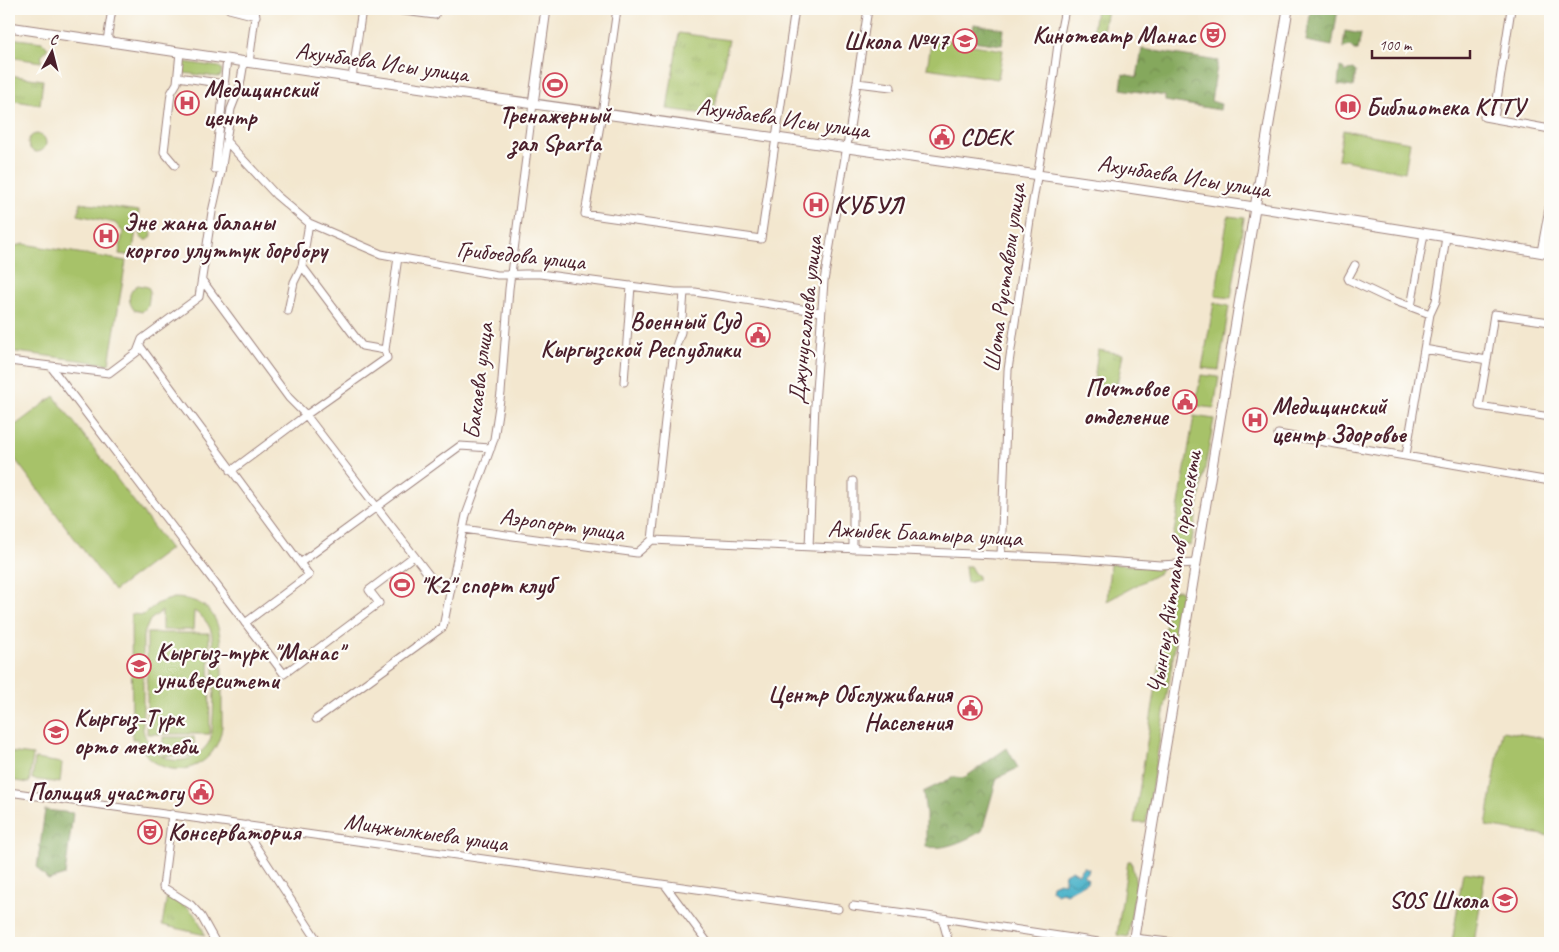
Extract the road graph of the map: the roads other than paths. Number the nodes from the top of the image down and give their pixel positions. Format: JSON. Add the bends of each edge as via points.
{"nodes":[{"id":1,"x":112,"y":9,"type":"edge"},
{"id":2,"x":229,"y":9,"type":"edge"},
{"id":3,"x":362,"y":9,"type":"edge"},
{"id":4,"x":388,"y":9,"type":"edge"},
{"id":5,"x":436,"y":9,"type":"edge"},
{"id":6,"x":546,"y":9,"type":"edge"},
{"id":7,"x":617,"y":9,"type":"edge"},
{"id":8,"x":795,"y":9,"type":"edge"},
{"id":9,"x":868,"y":9,"type":"edge"},
{"id":10,"x":1065,"y":9,"type":"edge"},
{"id":11,"x":1288,"y":9,"type":"edge"},
{"id":12,"x":1511,"y":9,"type":"edge"},
{"id":13,"x":256,"y":13,"type":"edge"},
{"id":14,"x":9,"y":27,"type":"edge"},
{"id":15,"x":107,"y":42,"type":"junction"},
{"id":16,"x":180,"y":52,"type":"junction"},
{"id":17,"x":227,"y":60,"type":"junction"},
{"id":18,"x":247,"y":63,"type":"junction"},
{"id":19,"x":178,"y":77,"type":"junction"},
{"id":20,"x":352,"y":78,"type":"junction"},
{"id":21,"x":857,"y":83,"type":"junction"},
{"id":22,"x":225,"y":84,"type":"junction"},
{"id":23,"x":891,"y":87,"type":"dead end"},
{"id":24,"x":533,"y":104,"type":"junction"},
{"id":25,"x":602,"y":113,"type":"junction"},
{"id":26,"x":1484,"y":117,"type":"dead end"},
{"id":27,"x":1494,"y":119,"type":"junction"},
{"id":28,"x":1550,"y":129,"type":"edge"},
{"id":29,"x":777,"y":137,"type":"junction"},
{"id":30,"x":226,"y":141,"type":"junction"},
{"id":31,"x":847,"y":147,"type":"junction"},
{"id":32,"x":174,"y":165,"type":"dead end"},
{"id":33,"x":215,"y":169,"type":"dead end"},
{"id":34,"x":1038,"y":175,"type":"junction"},
{"id":35,"x":1550,"y":203,"type":"edge"},
{"id":36,"x":1255,"y":207,"type":"junction"},
{"id":37,"x":309,"y":223,"type":"junction"},
{"id":38,"x":1424,"y":234,"type":"junction"},
{"id":39,"x":1446,"y":237,"type":"junction"},
{"id":40,"x":1546,"y":253,"type":"edge"},
{"id":41,"x":398,"y":256,"type":"junction"},
{"id":42,"x":1355,"y":265,"type":"dead end"},
{"id":43,"x":302,"y":266,"type":"junction"},
{"id":44,"x":511,"y":275,"type":"junction"},
{"id":45,"x":202,"y":280,"type":"junction"},
{"id":46,"x":631,"y":286,"type":"junction"},
{"id":47,"x":684,"y":292,"type":"junction"},
{"id":48,"x":1411,"y":307,"type":"junction"},
{"id":49,"x":288,"y":311,"type":"dead end"},
{"id":50,"x":821,"y":312,"type":"junction"},
{"id":51,"x":1430,"y":314,"type":"junction"},
{"id":52,"x":1550,"y":322,"type":"edge"},
{"id":53,"x":140,"y":346,"type":"junction"},
{"id":54,"x":1424,"y":349,"type":"junction"},
{"id":55,"x":385,"y":350,"type":"junction"},
{"id":56,"x":1487,"y":360,"type":"junction"},
{"id":57,"x":9,"y":361,"type":"edge"},
{"id":58,"x":51,"y":367,"type":"junction"},
{"id":59,"x":624,"y":382,"type":"dead end"},
{"id":60,"x":306,"y":415,"type":"junction"},
{"id":61,"x":1550,"y":417,"type":"edge"},
{"id":62,"x":1278,"y":434,"type":"dead end"},
{"id":63,"x":491,"y":448,"type":"junction"},
{"id":64,"x":1406,"y":455,"type":"junction"},
{"id":65,"x":231,"y":471,"type":"junction"},
{"id":66,"x":853,"y":481,"type":"dead end"},
{"id":67,"x":1550,"y":481,"type":"edge"},
{"id":68,"x":378,"y":508,"type":"junction"},
{"id":69,"x":463,"y":529,"type":"junction"},
{"id":70,"x":652,"y":540,"type":"junction"},
{"id":71,"x":809,"y":547,"type":"junction"},
{"id":72,"x":853,"y":548,"type":"junction"},
{"id":73,"x":414,"y":556,"type":"junction"},
{"id":74,"x":1001,"y":556,"type":"junction"},
{"id":75,"x":300,"y":563,"type":"junction"},
{"id":76,"x":1196,"y":563,"type":"junction"},
{"id":77,"x":450,"y":587,"type":"junction"},
{"id":78,"x":245,"y":623,"type":"junction"},
{"id":79,"x":316,"y":719,"type":"dead end"},
{"id":80,"x":9,"y":792,"type":"edge"},
{"id":81,"x":172,"y":814,"type":"junction"},
{"id":82,"x":247,"y":825,"type":"junction"},
{"id":83,"x":665,"y":885,"type":"junction"},
{"id":84,"x":853,"y":906,"type":"dead end"},
{"id":85,"x":838,"y":909,"type":"dead end"},
{"id":86,"x":942,"y":918,"type":"junction"},
{"id":87,"x":1133,"y":941,"type":"edge"},
{"id":88,"x":216,"y":943,"type":"edge"},
{"id":89,"x":319,"y":943,"type":"edge"},
{"id":90,"x":708,"y":943,"type":"edge"},
{"id":91,"x":949,"y":943,"type":"edge"},
{"id":92,"x":1106,"y":943,"type":"edge"},
{"id":93,"x":1177,"y":943,"type":"edge"}],
"edges":[{"from":1,"to":15,"type":"street"},
{"from":2,"to":13,"type":"street"},
{"from":3,"to":20,"type":"street"},
{"from":4,"to":5,"type":"street","via":[[435,15]]},
{"from":6,"to":24,"type":"main road","name":"Бакаева улица"},
{"from":7,"to":25,"type":"street"},
{"from":8,"to":29,"type":"street"},
{"from":9,"to":21,"type":"street","name":"Джунусалиева улица"},
{"from":10,"to":34,"type":"street","name":"Шота Руставели улица"},
{"from":11,"to":36,"type":"main road","name":"Чынгыз Айтматов проспекти"},
{"from":12,"to":27,"type":"street"},
{"from":13,"to":18,"type":"street"},
{"from":14,"to":15,"type":"main road","name":"Ахунбаева Исы улица"},
{"from":15,"to":16,"type":"main road","name":"Ахунбаева Исы улица"},
{"from":16,"to":17,"type":"main road","name":"Ахунбаева Исы улица"},
{"from":16,"to":19,"type":"street"},
{"from":17,"to":18,"type":"main road","name":"Ахунбаева Исы улица"},
{"from":17,"to":22,"type":"street"},
{"from":18,"to":20,"type":"main road","name":"Ахунбаева Исы улица"},
{"from":18,"to":30,"type":"street","via":[[231,109]]},
{"from":19,"to":22,"type":"street"},
{"from":19,"to":32,"type":"street","via":[[172,93],[164,152]]},
{"from":20,"to":24,"type":"main road","name":"Ахунбаева Исы улица"},
{"from":21,"to":23,"type":"street"},
{"from":21,"to":31,"type":"street","name":"Джунусалиева улица"},
{"from":22,"to":33,"type":"street"},
{"from":24,"to":25,"type":"main road","name":"Ахунбаева Исы улица"},
{"from":24,"to":44,"type":"street","name":"Бакаева улица"},
{"from":25,"to":29,"type":"main road","name":"Ахунбаева Исы улица"},
{"from":25,"to":29,"type":"street","via":[[585,214],[762,239]]},
{"from":26,"to":27,"type":"street"},
{"from":27,"to":28,"type":"street"},
{"from":29,"to":31,"type":"main road","name":"Ахунбаева Исы улица"},
{"from":30,"to":37,"type":"street","name":"Грибоедова улица","via":[[276,195]]},
{"from":30,"to":45,"type":"street"},
{"from":31,"to":34,"type":"main road","name":"Ахунбаева Исы улица"},
{"from":31,"to":50,"type":"street","name":"Джунусалиева улица"},
{"from":34,"to":36,"type":"main road","name":"Ахунбаева Исы улица"},
{"from":34,"to":74,"type":"street","name":"Шота Руставели улица","via":[[1008,370]]},
{"from":35,"to":40,"type":"street"},
{"from":36,"to":38,"type":"main road","name":"Ахунбаева Исы улица"},
{"from":36,"to":76,"type":"main road","name":"Чынгыз Айтматов проспекти"},
{"from":37,"to":41,"type":"street","name":"Грибоедова улица","via":[[381,254]]},
{"from":37,"to":43,"type":"street"},
{"from":38,"to":39,"type":"main road","name":"Ахунбаева Исы улица"},
{"from":38,"to":48,"type":"street"},
{"from":39,"to":40,"type":"main road","name":"Ахунбаева Исы улица"},
{"from":39,"to":51,"type":"street","via":[[1436,301]]},
{"from":41,"to":44,"type":"street","name":"Грибоедова улица","via":[[496,276]]},
{"from":41,"to":55,"type":"street"},
{"from":42,"to":48,"type":"street","via":[[1349,280]]},
{"from":43,"to":49,"type":"street","via":[[294,282]]},
{"from":43,"to":55,"type":"street","via":[[362,346]]},
{"from":44,"to":46,"type":"street","name":"Грибоедова улица","via":[[540,274]]},
{"from":44,"to":63,"type":"street","name":"Бакаева улица","via":[[501,393]]},
{"from":45,"to":53,"type":"street","via":[[199,297],[142,339]]},
{"from":45,"to":60,"type":"street","via":[[289,398]]},
{"from":46,"to":47,"type":"street","name":"Грибоедова улица"},
{"from":46,"to":59,"type":"street"},
{"from":47,"to":50,"type":"street","name":"Грибоедова улица"},
{"from":47,"to":70,"type":"street","via":[[681,332],[674,352],[667,402]]},
{"from":48,"to":51,"type":"street"},
{"from":50,"to":71,"type":"street","name":"Джунусалиева улица"},
{"from":51,"to":54,"type":"street"},
{"from":52,"to":56,"type":"street","via":[[1494,314]]},
{"from":53,"to":58,"type":"street","via":[[137,352],[109,373]]},
{"from":53,"to":65,"type":"street"},
{"from":54,"to":56,"type":"street"},
{"from":54,"to":64,"type":"street"},
{"from":55,"to":60,"type":"street","via":[[387,358]]},
{"from":56,"to":61,"type":"street","via":[[1479,406]]},
{"from":57,"to":58,"type":"street"},
{"from":58,"to":78,"type":"street"},
{"from":60,"to":65,"type":"street"},
{"from":60,"to":68,"type":"street"},
{"from":62,"to":64,"type":"street"},
{"from":63,"to":68,"type":"street","via":[[460,446]]},
{"from":63,"to":69,"type":"street","name":"Бакаева улица"},
{"from":64,"to":67,"type":"street"},
{"from":65,"to":75,"type":"street"},
{"from":66,"to":72,"type":"street"},
{"from":68,"to":73,"type":"street"},
{"from":68,"to":75,"type":"street"},
{"from":69,"to":70,"type":"street","name":"Аэропорт улица","via":[[637,553]]},
{"from":69,"to":77,"type":"street","name":"Бакаева улица"},
{"from":70,"to":71,"type":"street","name":"Ажыбек Баатыра улица"},
{"from":71,"to":72,"type":"street","name":"Ажыбек Баатыра улица"},
{"from":72,"to":74,"type":"street","name":"Ажыбек Баатыра улица"},
{"from":73,"to":77,"type":"street","via":[[432,579]]},
{"from":73,"to":78,"type":"street","via":[[369,590],[379,603],[284,674]]},
{"from":74,"to":76,"type":"street","name":"Ажыбек Баатыра улица","via":[[1160,565]]},
{"from":75,"to":78,"type":"street","via":[[309,575]]},
{"from":76,"to":87,"type":"main road","name":"Чынгыз Айтматов проспекти"},
{"from":77,"to":79,"type":"street","name":"Бакаева улица","via":[[443,626]]},
{"from":80,"to":81,"type":"street","name":"Миңжылкыева улица"},
{"from":81,"to":82,"type":"street","name":"Миңжылкыева улица"},
{"from":81,"to":88,"type":"street","via":[[163,888],[191,905]]},
{"from":82,"to":83,"type":"street","name":"Миңжылкыева улица"},
{"from":82,"to":89,"type":"street","via":[[247,833]]},
{"from":83,"to":85,"type":"street","name":"Миңжылкыева улица"},
{"from":83,"to":90,"type":"street"},
{"from":84,"to":86,"type":"street"},
{"from":86,"to":91,"type":"street"},
{"from":86,"to":92,"type":"street"},
{"from":87,"to":93,"type":"street"}]}
